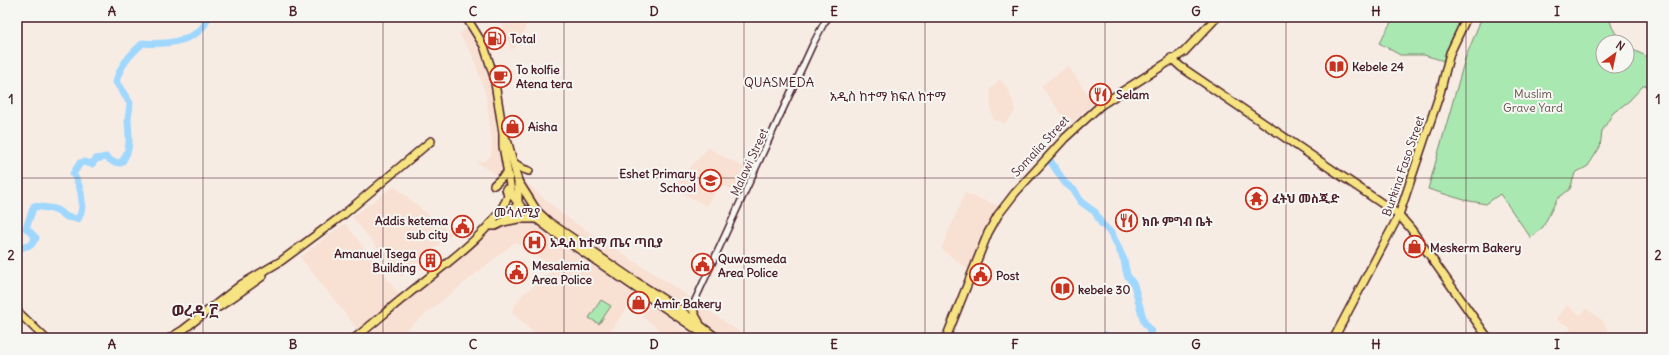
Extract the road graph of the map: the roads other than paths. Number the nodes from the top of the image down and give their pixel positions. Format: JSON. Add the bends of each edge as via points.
{"nodes":[{"id":1,"x":466,"y":17,"type":"edge"},
{"id":2,"x":829,"y":17,"type":"edge"},
{"id":3,"x":1212,"y":17,"type":"edge"},
{"id":4,"x":1217,"y":17,"type":"edge"},
{"id":5,"x":1467,"y":17,"type":"edge"},
{"id":6,"x":1172,"y":59,"type":"junction"},
{"id":7,"x":503,"y":133,"type":"junction"},
{"id":8,"x":514,"y":163,"type":"junction"},
{"id":9,"x":529,"y":171,"type":"dead end"},
{"id":10,"x":507,"y":174,"type":"junction"},
{"id":11,"x":518,"y":181,"type":"junction"},
{"id":12,"x":494,"y":185,"type":"dead end"},
{"id":13,"x":518,"y":204,"type":"junction"},
{"id":14,"x":1399,"y":215,"type":"junction"},
{"id":15,"x":539,"y":218,"type":"junction"},
{"id":16,"x":503,"y":222,"type":"junction"},
{"id":17,"x":489,"y":226,"type":"junction"},
{"id":18,"x":281,"y":261,"type":"junction"},
{"id":19,"x":275,"y":268,"type":"junction"},
{"id":20,"x":693,"y":305,"type":"junction"},
{"id":21,"x":680,"y":310,"type":"junction"},
{"id":22,"x":17,"y":311,"type":"edge"},
{"id":23,"x":17,"y":317,"type":"edge"},
{"id":24,"x":686,"y":318,"type":"junction"},
{"id":25,"x":703,"y":327,"type":"junction"},
{"id":26,"x":39,"y":338,"type":"edge"},
{"id":27,"x":45,"y":338,"type":"edge"},
{"id":28,"x":170,"y":338,"type":"edge"},
{"id":29,"x":178,"y":338,"type":"edge"},
{"id":30,"x":355,"y":338,"type":"edge"},
{"id":31,"x":709,"y":338,"type":"edge"},
{"id":32,"x":717,"y":338,"type":"edge"},
{"id":33,"x":945,"y":338,"type":"edge"},
{"id":34,"x":1334,"y":338,"type":"edge"},
{"id":35,"x":1488,"y":338,"type":"edge"}],
"edges":[{"from":1,"to":7,"type":"main road","via":[[484,46],[494,77]]},
{"from":2,"to":20,"type":"street","name":"Malawi Street","via":[[813,44]]},
{"from":3,"to":6,"type":"main road","name":"Somalia Street"},
{"from":4,"to":6,"type":"main road","via":[[1184,52]]},
{"from":5,"to":14,"type":"main road","name":"Burkina Faso Street","via":[[1450,53],[1440,93]]},
{"from":6,"to":14,"type":"main road"},
{"from":6,"to":33,"type":"main road","name":"Somalia Street","via":[[1099,102],[1047,151],[1001,207],[981,242]]},
{"from":7,"to":8,"type":"main road"},
{"from":7,"to":10,"type":"main road"},
{"from":8,"to":9,"type":"main road"},
{"from":8,"to":11,"type":"main road"},
{"from":10,"to":12,"type":"main road"},
{"from":10,"to":13,"type":"main road","via":[[512,196]]},
{"from":10,"to":17,"type":"main road","via":[[505,186],[508,196],[502,210]]},
{"from":11,"to":13,"type":"main road"},
{"from":11,"to":15,"type":"main road"},
{"from":13,"to":15,"type":"main road"},
{"from":13,"to":16,"type":"main road"},
{"from":14,"to":34,"type":"main road","name":"Burkina Faso Street"},
{"from":14,"to":35,"type":"main road"},
{"from":15,"to":16,"type":"main road"},
{"from":15,"to":21,"type":"main road"},
{"from":15,"to":24,"type":"main road","via":[[563,239]]},
{"from":16,"to":17,"type":"main road"},
{"from":17,"to":30,"type":"main road"},
{"from":18,"to":19,"type":"main road"},
{"from":18,"to":19,"type":"main road","via":[[348,211],[432,142],[345,217]]},
{"from":18,"to":28,"type":"main road","via":[[242,284]]},
{"from":19,"to":29,"type":"main road"},
{"from":20,"to":21,"type":"main road"},
{"from":20,"to":24,"type":"street","name":"Malawi Street"},
{"from":20,"to":25,"type":"main road","via":[[695,315]]},
{"from":21,"to":24,"type":"main road"},
{"from":22,"to":27,"type":"main road"},
{"from":23,"to":26,"type":"main road"},
{"from":24,"to":25,"type":"main road"},
{"from":24,"to":31,"type":"main road"},
{"from":25,"to":32,"type":"main road"}]}
